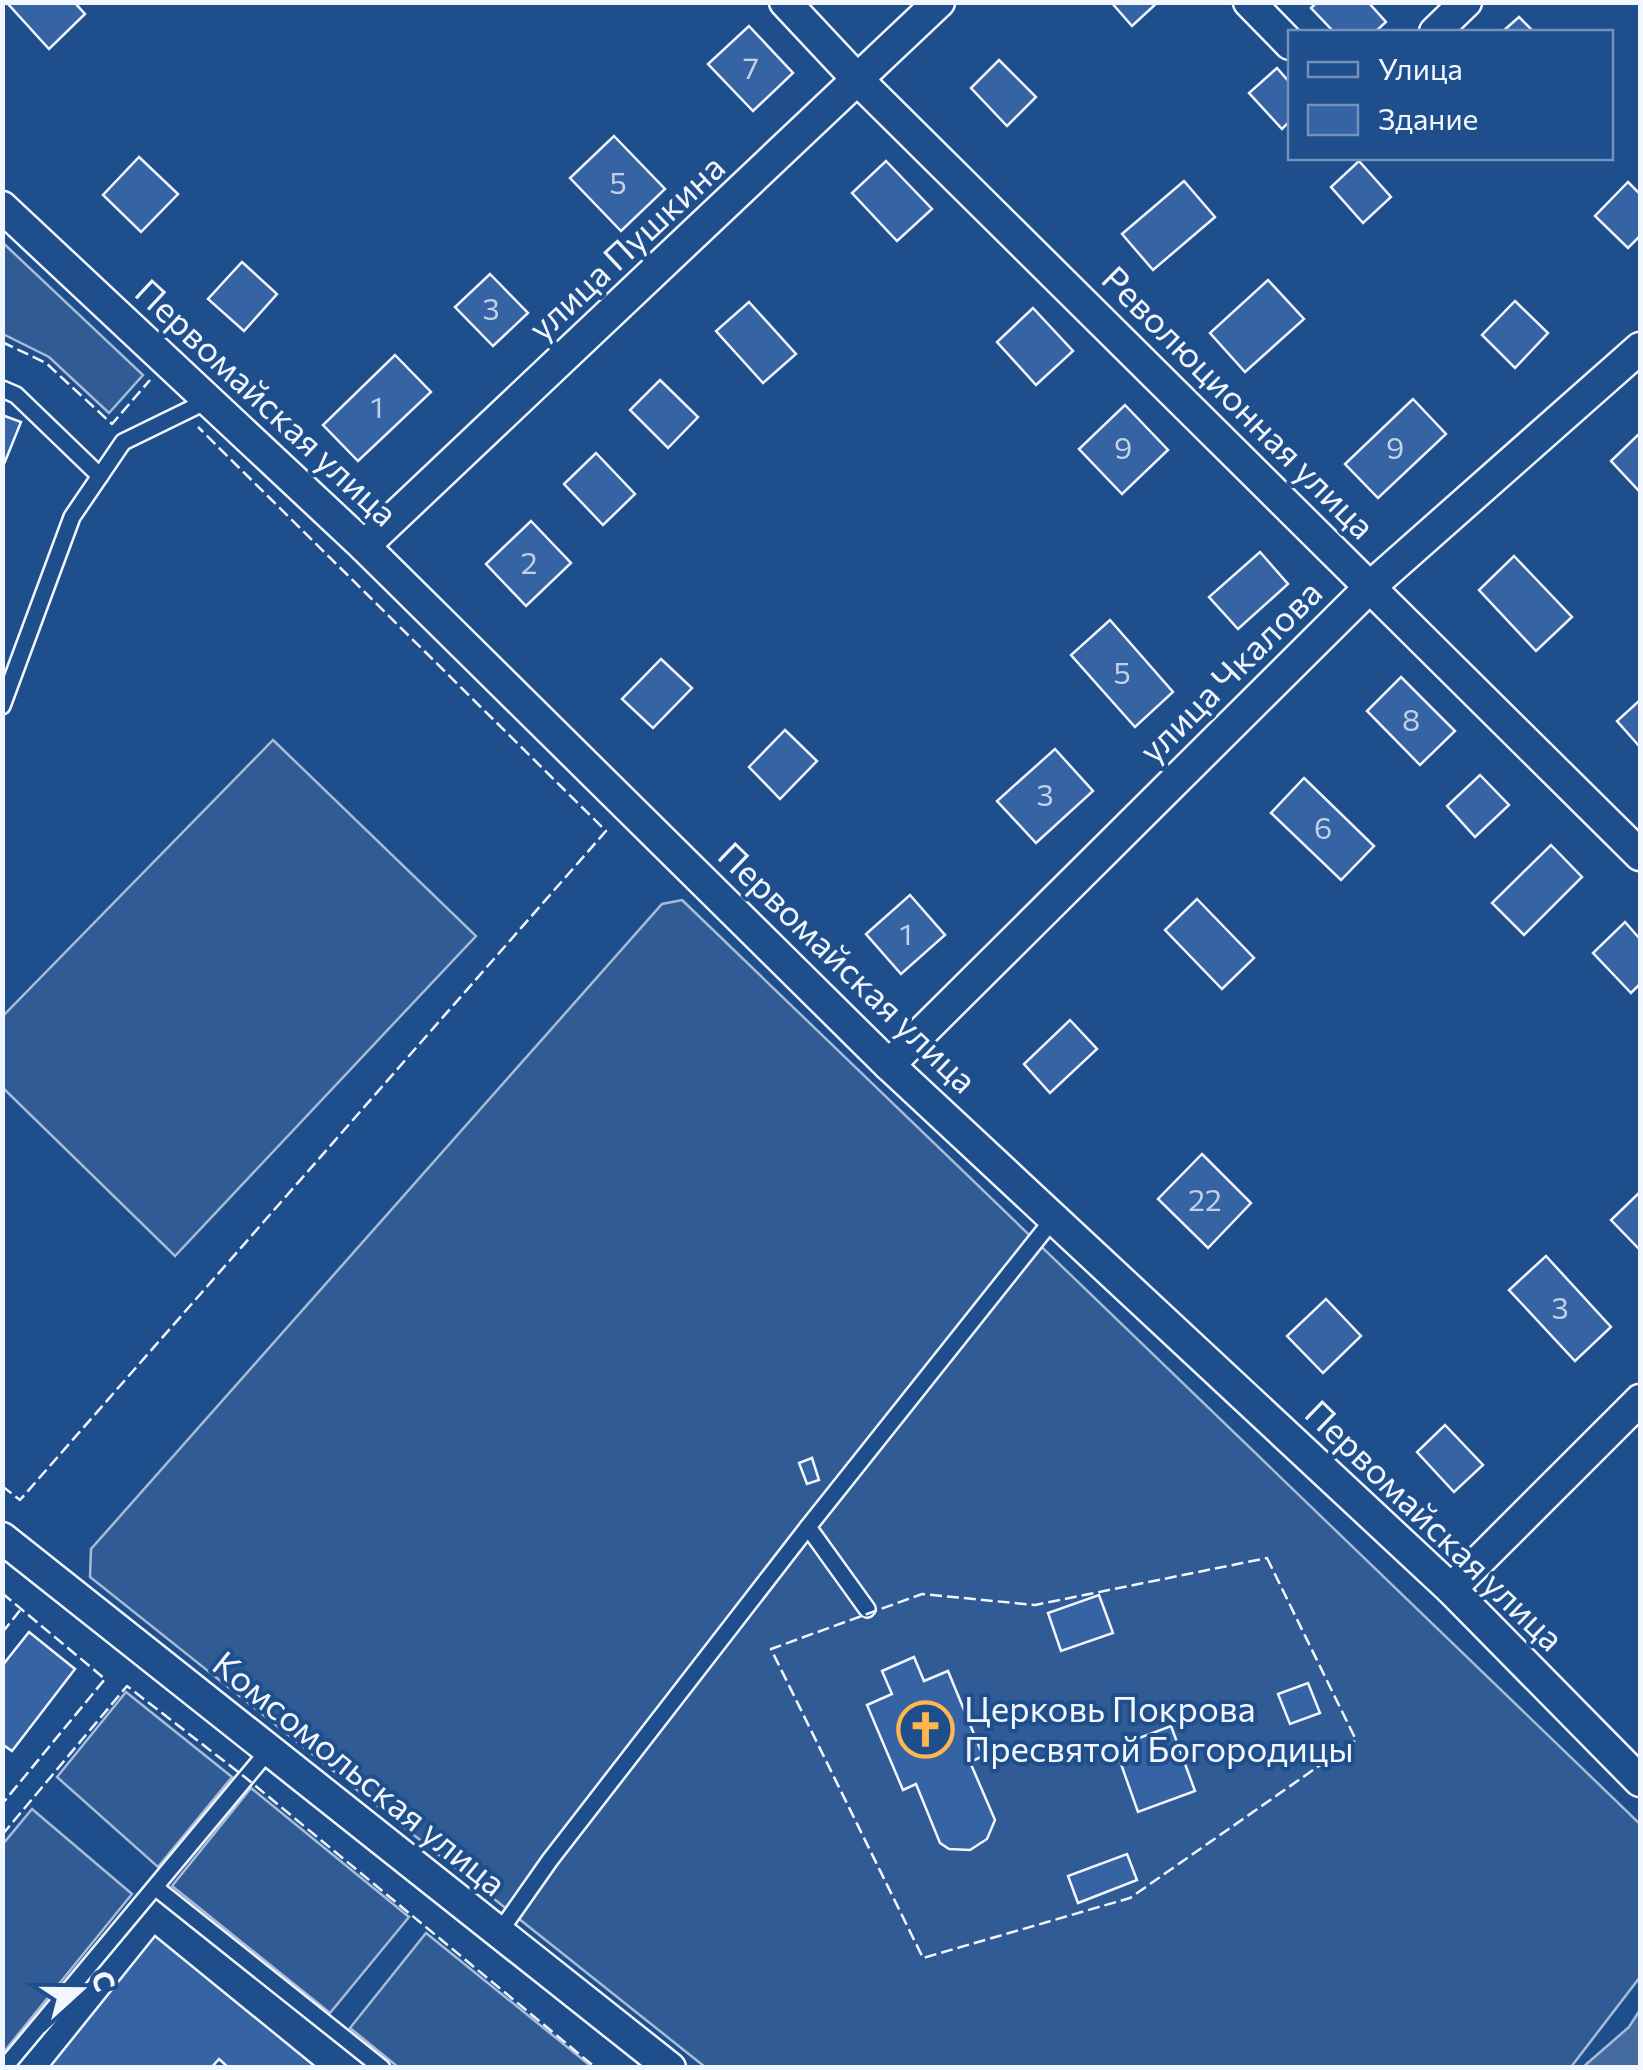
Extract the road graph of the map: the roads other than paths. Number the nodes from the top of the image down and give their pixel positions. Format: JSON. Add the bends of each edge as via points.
{"nodes":[{"id":1,"x":786,"y":2,"type":"edge"},
{"id":2,"x":940,"y":2,"type":"edge"},
{"id":3,"x":1249,"y":2,"type":"edge"},
{"id":4,"x":1466,"y":2,"type":"edge"},
{"id":5,"x":1437,"y":30,"type":"edge"},
{"id":6,"x":1288,"y":42,"type":"edge"},
{"id":7,"x":859,"y":81,"type":"junction"},
{"id":8,"x":2,"y":206,"type":"edge"},
{"id":9,"x":1637,"y":358,"type":"edge"},
{"id":10,"x":2,"y":389,"type":"edge"},
{"id":11,"x":209,"y":400,"type":"junction"},
{"id":12,"x":100,"y":476,"type":"junction"},
{"id":13,"x":364,"y":546,"type":"junction"},
{"id":14,"x":1370,"y":586,"type":"junction"},
{"id":15,"x":2,"y":706,"type":"edge"},
{"id":16,"x":1640,"y":855,"type":"edge"},
{"id":17,"x":889,"y":1065,"type":"junction"},
{"id":18,"x":1054,"y":1218,"type":"junction"},
{"id":19,"x":1640,"y":1400,"type":"edge"},
{"id":20,"x":808,"y":1528,"type":"junction"},
{"id":21,"x":2,"y":1538,"type":"edge"},
{"id":22,"x":1451,"y":1589,"type":"junction"},
{"id":23,"x":867,"y":1609,"type":"dead end"},
{"id":24,"x":268,"y":1750,"type":"junction"},
{"id":25,"x":1640,"y":1781,"type":"edge"},
{"id":26,"x":156,"y":1888,"type":"junction"},
{"id":27,"x":498,"y":1934,"type":"junction"},
{"id":28,"x":4,"y":2068,"type":"edge"},
{"id":29,"x":382,"y":2068,"type":"edge"},
{"id":30,"x":670,"y":2068,"type":"edge"}],
"edges":[{"from":1,"to":7,"type":"street","name":"Революционная улица"},
{"from":2,"to":7,"type":"street","name":"улица Пушкина"},
{"from":3,"to":6,"type":"street"},
{"from":4,"to":5,"type":"street"},
{"from":7,"to":13,"type":"street","name":"улица Пушкина"},
{"from":7,"to":14,"type":"street","name":"Революционная улица"},
{"from":8,"to":11,"type":"street","name":"Первомайская улица"},
{"from":9,"to":14,"type":"street","name":"улица Чкалова"},
{"from":10,"to":12,"type":"lane"},
{"from":11,"to":12,"type":"lane","via":[[123,442]]},
{"from":11,"to":13,"type":"street","name":"Первомайская улица"},
{"from":12,"to":15,"type":"lane","via":[[72,517]]},
{"from":13,"to":17,"type":"street","name":"Первомайская улица"},
{"from":14,"to":16,"type":"street","name":"Революционная улица"},
{"from":14,"to":17,"type":"street","name":"улица Чкалова"},
{"from":17,"to":18,"type":"street","name":"Первомайская улица"},
{"from":18,"to":20,"type":"lane"},
{"from":18,"to":22,"type":"street","name":"Первомайская улица"},
{"from":19,"to":22,"type":"street"},
{"from":20,"to":23,"type":"lane"},
{"from":20,"to":27,"type":"lane"},
{"from":21,"to":24,"type":"street","name":"Комсомольская улица"},
{"from":22,"to":25,"type":"street","name":"Первомайская улица"},
{"from":24,"to":26,"type":"lane"},
{"from":24,"to":27,"type":"street","name":"Комсомольская улица"},
{"from":26,"to":28,"type":"lane"},
{"from":26,"to":29,"type":"lane"},
{"from":27,"to":30,"type":"street","name":"Комсомольская улица"}]}
